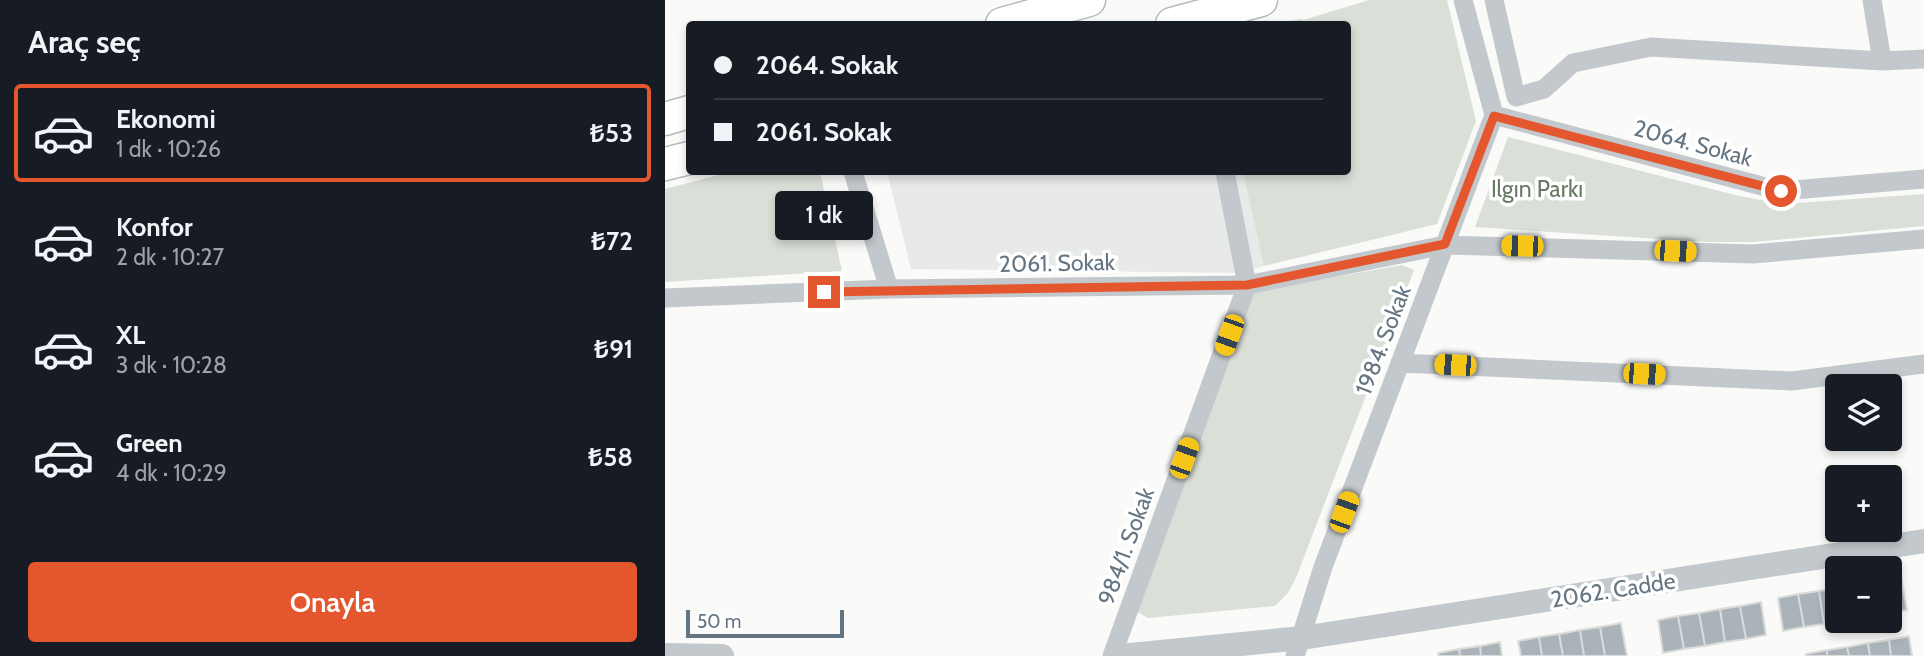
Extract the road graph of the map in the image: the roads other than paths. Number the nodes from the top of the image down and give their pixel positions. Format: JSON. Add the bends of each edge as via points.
{"nodes":[{"id":1,"x":1089,"y":0,"type":"edge"},
{"id":2,"x":1262,"y":0,"type":"edge"},
{"id":3,"x":1463,"y":0,"type":"edge"},
{"id":4,"x":1493,"y":0,"type":"edge"},
{"id":5,"x":1872,"y":0,"type":"edge"},
{"id":6,"x":1013,"y":21,"type":"edge"},
{"id":7,"x":1192,"y":21,"type":"edge"},
{"id":8,"x":1924,"y":59,"type":"edge"},
{"id":9,"x":1882,"y":61,"type":"junction"},
{"id":10,"x":686,"y":113,"type":"edge"},
{"id":11,"x":1494,"y":116,"type":"junction"},
{"id":12,"x":665,"y":119,"type":"edge"},
{"id":13,"x":686,"y":159,"type":"edge"},
{"id":14,"x":665,"y":164,"type":"edge"},
{"id":15,"x":854,"y":175,"type":"edge"},
{"id":16,"x":1226,"y":175,"type":"edge"},
{"id":17,"x":1924,"y":179,"type":"edge"},
{"id":18,"x":1924,"y":239,"type":"edge"},
{"id":19,"x":1445,"y":244,"type":"junction"},
{"id":20,"x":1247,"y":285,"type":"junction"},
{"id":21,"x":889,"y":289,"type":"junction"},
{"id":22,"x":665,"y":298,"type":"edge"},
{"id":23,"x":1400,"y":363,"type":"junction"},
{"id":24,"x":1924,"y":364,"type":"edge"},
{"id":25,"x":1924,"y":541,"type":"edge"},
{"id":26,"x":1298,"y":647,"type":"edge"},
{"id":27,"x":672,"y":655,"type":"edge"},
{"id":28,"x":722,"y":656,"type":"edge"},
{"id":29,"x":1112,"y":656,"type":"edge"},
{"id":30,"x":1120,"y":656,"type":"edge"}],
"edges":[{"from":1,"to":6,"type":"main road"},
{"from":2,"to":7,"type":"main road"},
{"from":3,"to":11,"type":"street"},
{"from":4,"to":9,"type":"street","via":[[1516,97],[1544,89],[1573,63],[1651,47]]},
{"from":5,"to":9,"type":"street"},
{"from":8,"to":9,"type":"street"},
{"from":10,"to":12,"type":"main road"},
{"from":11,"to":17,"type":"street","name":"2064. Sokak","via":[[1781,191]]},
{"from":11,"to":19,"type":"street","name":"1984. Sokak"},
{"from":13,"to":14,"type":"main road"},
{"from":15,"to":21,"type":"street"},
{"from":16,"to":20,"type":"street"},
{"from":18,"to":19,"type":"street","name":"2061. Sokak","via":[[1752,254]]},
{"from":19,"to":20,"type":"street","name":"2061. Sokak"},
{"from":19,"to":23,"type":"street","name":"1984. Sokak"},
{"from":20,"to":21,"type":"street","name":"2061. Sokak"},
{"from":20,"to":29,"type":"street","name":"984/1. Sokak"},
{"from":21,"to":22,"type":"street","name":"2061. Sokak"},
{"from":23,"to":24,"type":"street","via":[[1792,380]]},
{"from":23,"to":26,"type":"street","name":"1984. Sokak","via":[[1323,567]]},
{"from":25,"to":26,"type":"street","name":"2062. Cadde"},
{"from":26,"to":30,"type":"street","name":"2062. Cadde"},
{"from":27,"to":28,"type":"street"}]}
